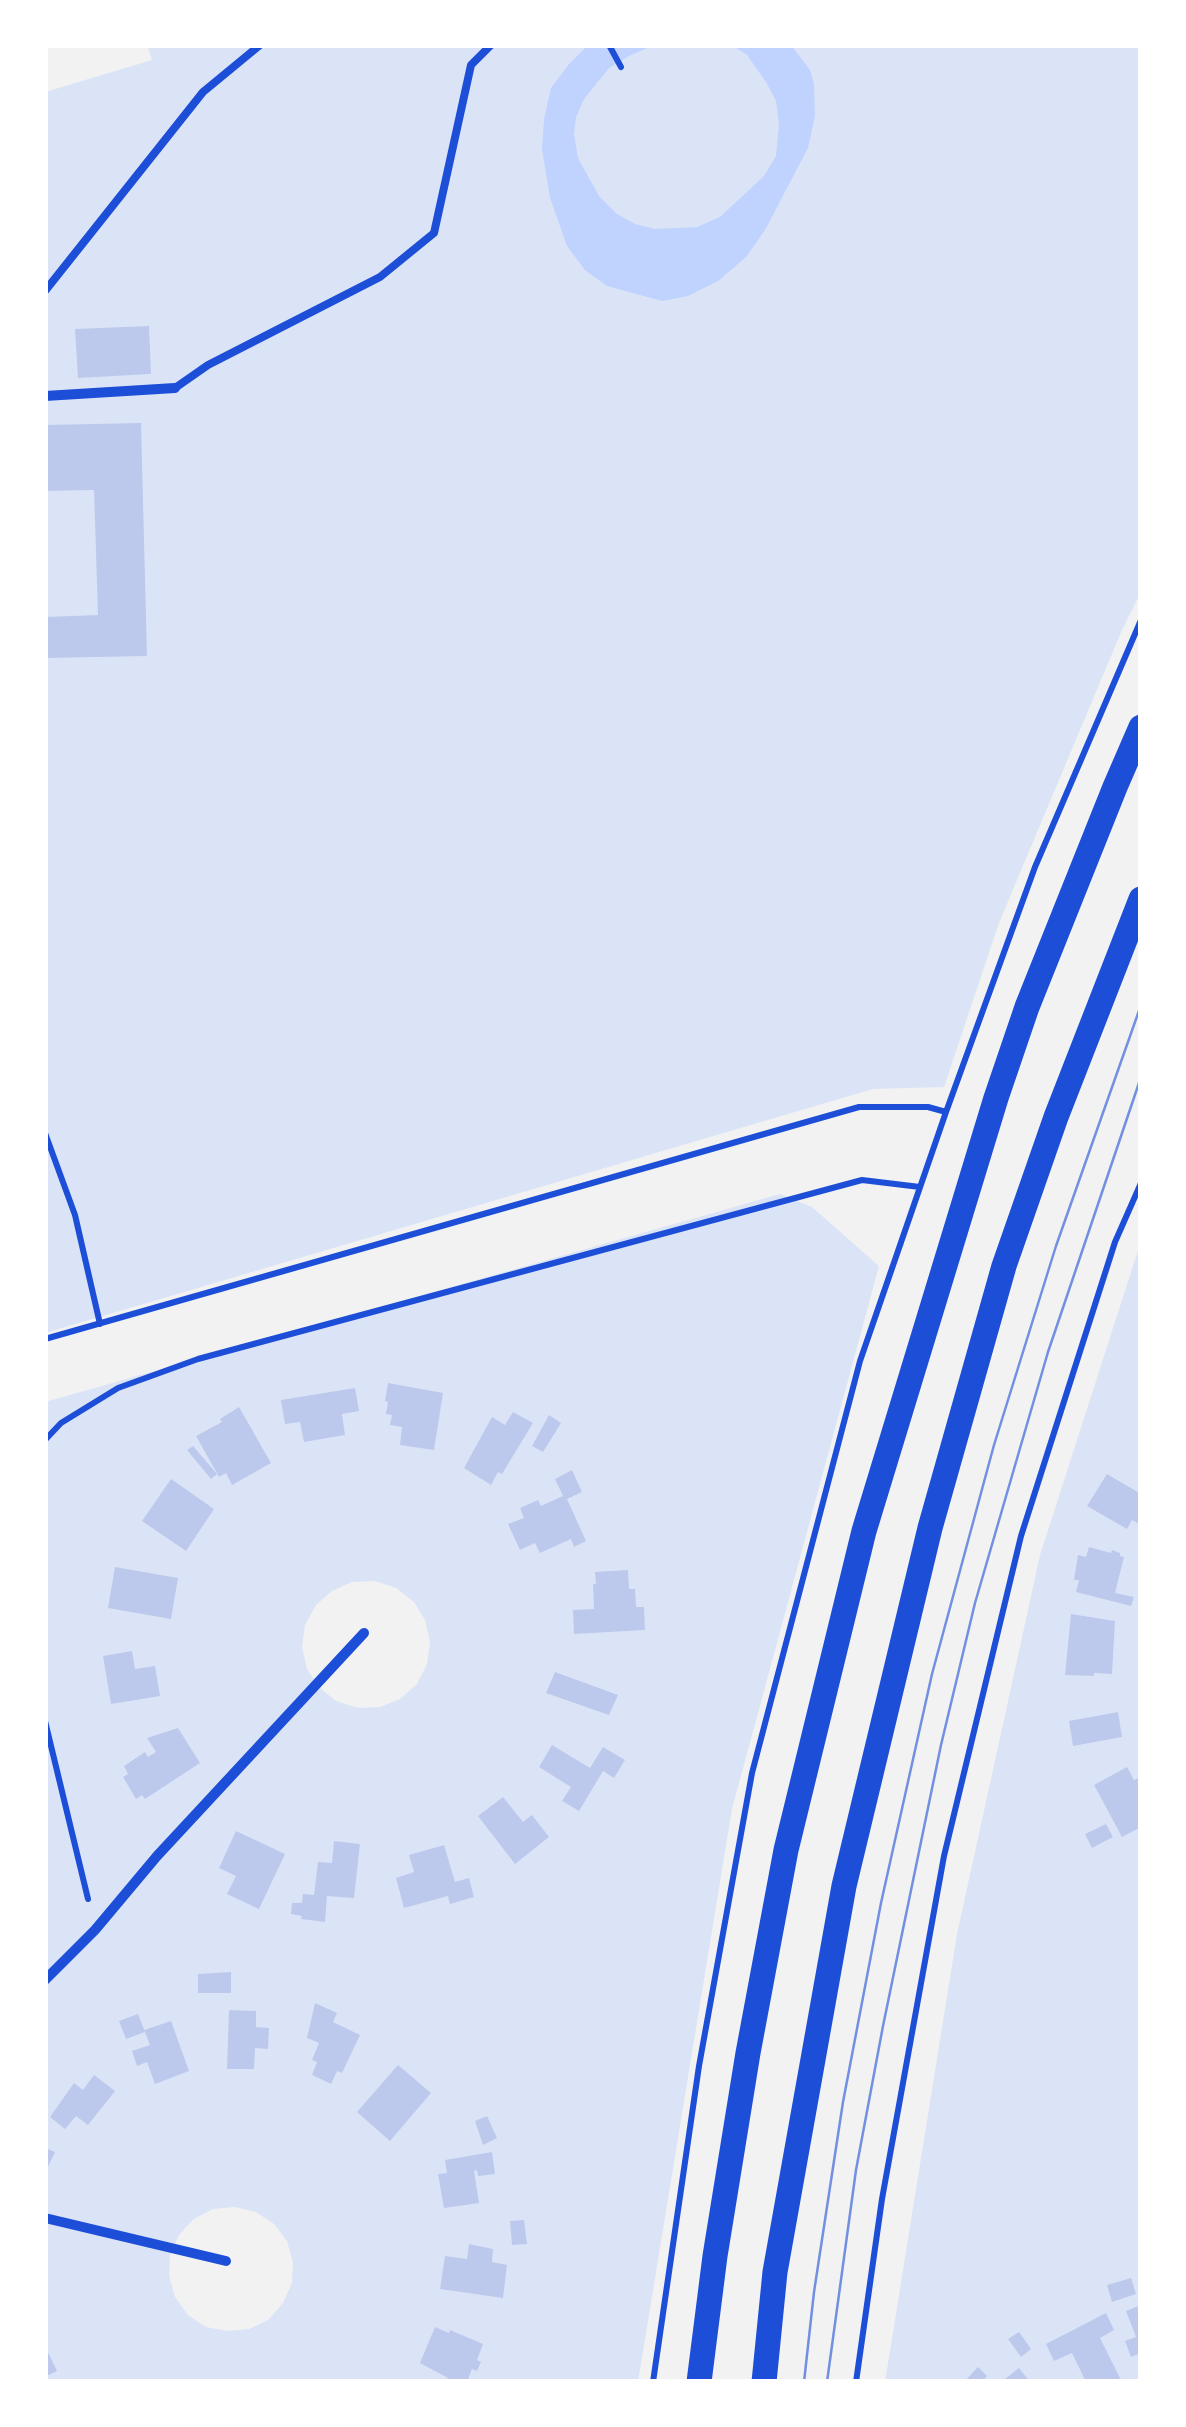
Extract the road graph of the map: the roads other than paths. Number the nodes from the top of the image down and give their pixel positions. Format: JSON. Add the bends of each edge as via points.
{"nodes":[{"id":1,"x":260,"y":45,"type":"edge"},
{"id":2,"x":491,"y":45,"type":"edge"},
{"id":3,"x":45,"y":291,"type":"edge"},
{"id":4,"x":175,"y":388,"type":"joint"},
{"id":5,"x":45,"y":396,"type":"edge"},
{"id":6,"x":1141,"y":727,"type":"edge"},
{"id":7,"x":1141,"y":899,"type":"edge"},
{"id":8,"x":364,"y":1633,"type":"dead end"},
{"id":9,"x":45,"y":1980,"type":"edge"},
{"id":10,"x":45,"y":2218,"type":"edge"},
{"id":11,"x":226,"y":2260,"type":"dead end"},
{"id":12,"x":699,"y":2382,"type":"edge"},
{"id":13,"x":764,"y":2382,"type":"edge"}],
"edges":[{"from":1,"to":3,"type":"lane","via":[[204,92]]},
{"from":2,"to":4,"type":"lane","via":[[470,65],[434,233],[380,276]]},
{"from":4,"to":5,"type":"street"},
{"from":6,"to":12,"type":"main road","via":[[1021,1026],[864,1530],[786,1850]]},
{"from":7,"to":13,"type":"main road","via":[[1004,1266],[930,1528],[844,1886],[775,2272]]},
{"from":8,"to":9,"type":"street"},
{"from":10,"to":11,"type":"street"}]}
